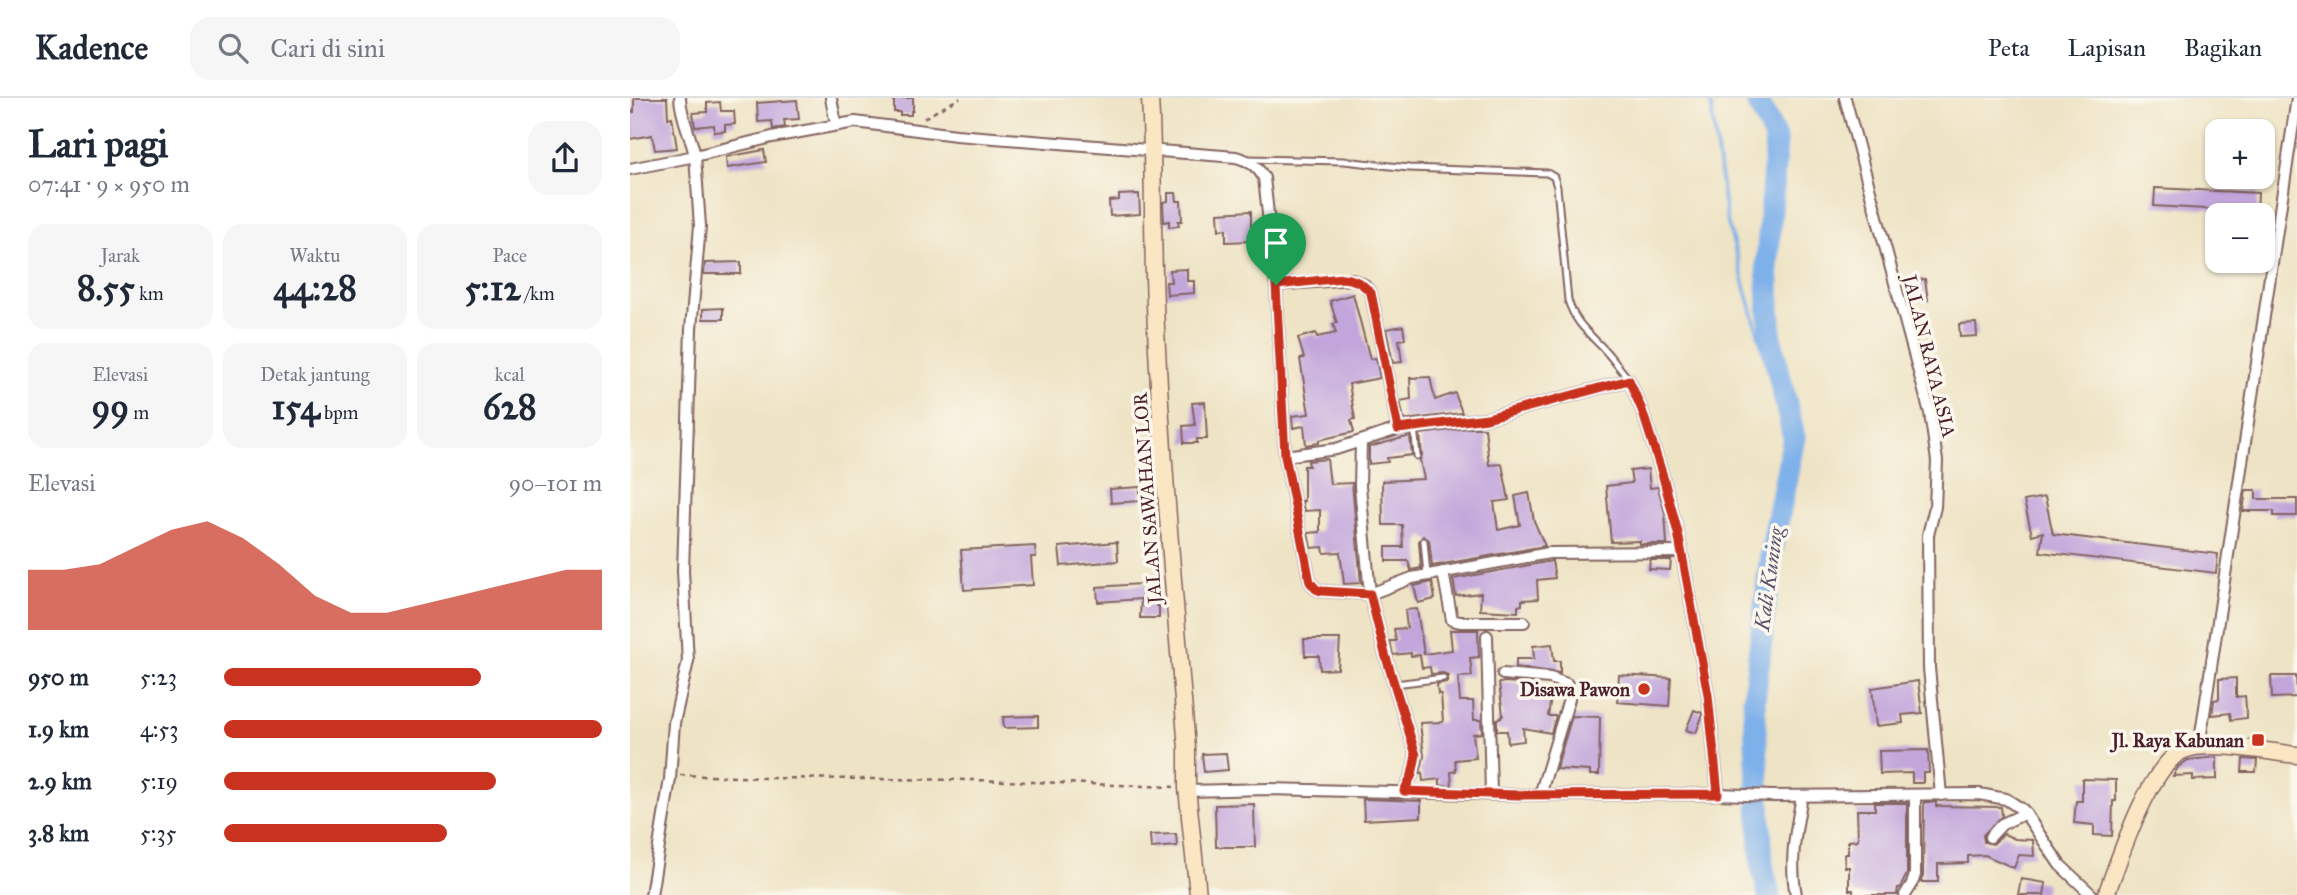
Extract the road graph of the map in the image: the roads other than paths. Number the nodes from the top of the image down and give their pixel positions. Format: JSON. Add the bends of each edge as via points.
{"nodes":[{"id":1,"x":680,"y":98,"type":"edge"},
{"id":2,"x":831,"y":98,"type":"edge"},
{"id":3,"x":1150,"y":98,"type":"edge"},
{"id":4,"x":1845,"y":98,"type":"edge"},
{"id":5,"x":2297,"y":98,"type":"edge"},
{"id":6,"x":836,"y":124,"type":"junction"},
{"id":7,"x":1154,"y":152,"type":"junction"},
{"id":8,"x":695,"y":156,"type":"junction"},
{"id":9,"x":1245,"y":159,"type":"junction"},
{"id":10,"x":630,"y":169,"type":"edge"},
{"id":11,"x":1276,"y":285,"type":"junction"},
{"id":12,"x":1629,"y":380,"type":"junction"},
{"id":13,"x":1414,"y":427,"type":"junction"},
{"id":14,"x":1398,"y":429,"type":"junction"},
{"id":15,"x":1361,"y":442,"type":"junction"},
{"id":16,"x":1285,"y":456,"type":"junction"},
{"id":17,"x":1417,"y":456,"type":"dead end"},
{"id":18,"x":1424,"y":541,"type":"dead end"},
{"id":19,"x":1681,"y":552,"type":"junction"},
{"id":20,"x":1443,"y":572,"type":"junction"},
{"id":21,"x":1427,"y":575,"type":"junction"},
{"id":22,"x":1370,"y":594,"type":"junction"},
{"id":23,"x":1524,"y":622,"type":"dead end"},
{"id":24,"x":1487,"y":636,"type":"dead end"},
{"id":25,"x":1503,"y":674,"type":"dead end"},
{"id":26,"x":1443,"y":678,"type":"dead end"},
{"id":27,"x":1395,"y":684,"type":"junction"},
{"id":28,"x":2199,"y":747,"type":"junction"},
{"id":29,"x":2297,"y":755,"type":"edge"},
{"id":30,"x":1187,"y":789,"type":"junction"},
{"id":31,"x":1404,"y":791,"type":"junction"},
{"id":32,"x":1491,"y":794,"type":"junction"},
{"id":33,"x":1718,"y":794,"type":"junction"},
{"id":34,"x":1540,"y":795,"type":"junction"},
{"id":35,"x":1941,"y":795,"type":"junction"},
{"id":36,"x":1802,"y":796,"type":"junction"},
{"id":37,"x":1916,"y":796,"type":"junction"},
{"id":38,"x":2026,"y":813,"type":"junction"},
{"id":39,"x":1990,"y":837,"type":"dead end"},
{"id":40,"x":651,"y":895,"type":"edge"},
{"id":41,"x":1198,"y":895,"type":"edge"},
{"id":42,"x":1796,"y":895,"type":"edge"},
{"id":43,"x":1905,"y":895,"type":"edge"},
{"id":44,"x":2092,"y":895,"type":"edge"},
{"id":45,"x":2106,"y":895,"type":"edge"}],
"edges":[{"from":1,"to":8,"type":"street"},
{"from":2,"to":6,"type":"street"},
{"from":3,"to":7,"type":"main road","name":"JALAN SAWAHAN LOR"},
{"from":4,"to":35,"type":"street","name":"JALAN RAYA ASIA","via":[[1930,413],[1937,461],[1935,507],[1928,535],[1929,668]]},
{"from":5,"to":28,"type":"street"},
{"from":6,"to":7,"type":"street","via":[[855,122]]},
{"from":6,"to":8,"type":"street"},
{"from":7,"to":9,"type":"street"},
{"from":7,"to":30,"type":"main road","name":"JALAN SAWAHAN LOR","via":[[1155,304]]},
{"from":8,"to":10,"type":"street"},
{"from":8,"to":40,"type":"street","via":[[700,226],[683,571],[688,660],[674,723]]},
{"from":9,"to":11,"type":"street","via":[[1264,178]]},
{"from":9,"to":12,"type":"lane","via":[[1547,173],[1557,187],[1572,313]]},
{"from":11,"to":14,"type":"street","via":[[1342,278],[1363,284],[1371,293]]},
{"from":11,"to":16,"type":"street"},
{"from":12,"to":13,"type":"street","via":[[1487,418]]},
{"from":12,"to":19,"type":"street","via":[[1662,473]]},
{"from":13,"to":14,"type":"street"},
{"from":13,"to":17,"type":"lane"},
{"from":14,"to":15,"type":"street"},
{"from":15,"to":16,"type":"street"},
{"from":15,"to":22,"type":"street","via":[[1360,486]]},
{"from":16,"to":22,"type":"street","via":[[1310,582],[1321,591]]},
{"from":18,"to":21,"type":"lane"},
{"from":19,"to":20,"type":"street","via":[[1549,553]]},
{"from":19,"to":33,"type":"street","via":[[1708,695]]},
{"from":20,"to":21,"type":"street"},
{"from":20,"to":23,"type":"street","via":[[1452,620]]},
{"from":21,"to":22,"type":"street"},
{"from":22,"to":27,"type":"street"},
{"from":24,"to":32,"type":"street"},
{"from":25,"to":34,"type":"street","via":[[1567,684],[1569,699]]},
{"from":26,"to":27,"type":"lane"},
{"from":27,"to":31,"type":"street","via":[[1416,755]]},
{"from":28,"to":29,"type":"main road"},
{"from":28,"to":45,"type":"main road","via":[[2184,750],[2159,773]]},
{"from":30,"to":31,"type":"street"},
{"from":30,"to":41,"type":"main road","name":"JALAN SAWAHAN LOR"},
{"from":31,"to":32,"type":"street"},
{"from":32,"to":34,"type":"street"},
{"from":33,"to":34,"type":"street"},
{"from":33,"to":36,"type":"street"},
{"from":35,"to":37,"type":"street"},
{"from":35,"to":38,"type":"street","via":[[2006,799]]},
{"from":36,"to":37,"type":"street"},
{"from":36,"to":42,"type":"street","via":[[1792,853]]},
{"from":37,"to":43,"type":"street","via":[[1915,875]]},
{"from":38,"to":39,"type":"street","via":[[2002,824]]},
{"from":38,"to":44,"type":"street","via":[[2060,865]]}]}
